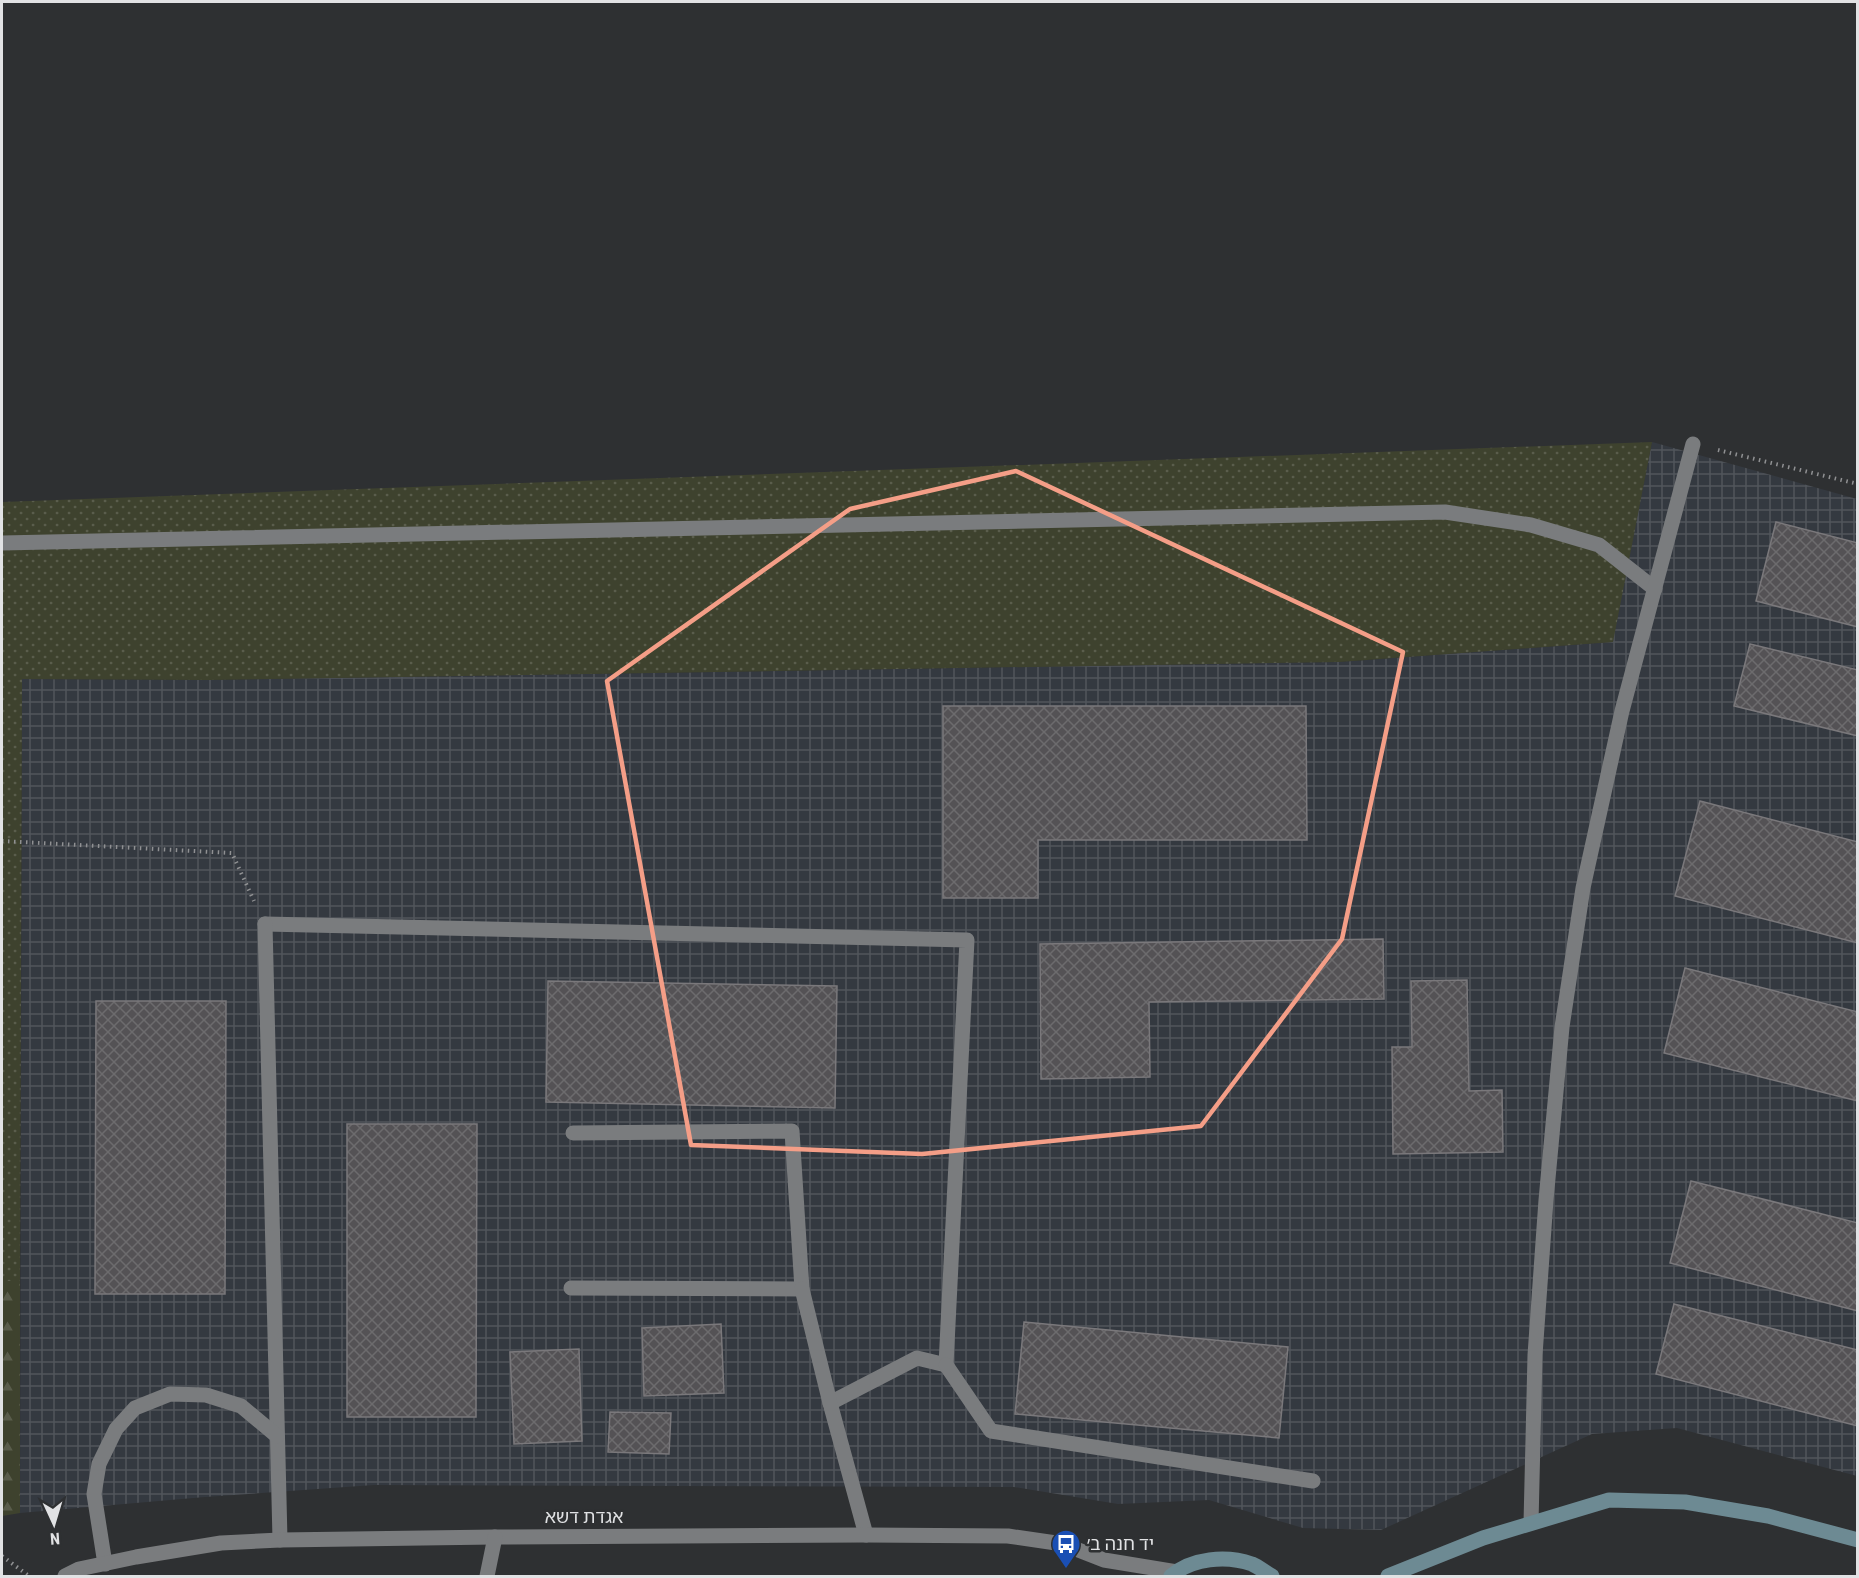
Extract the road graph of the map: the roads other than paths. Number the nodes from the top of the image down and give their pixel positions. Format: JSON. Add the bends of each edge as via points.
{"nodes":[{"id":1,"x":1693,"y":444,"type":"road end"},
{"id":2,"x":2,"y":543,"type":"edge"},
{"id":3,"x":1655,"y":589,"type":"junction"},
{"id":4,"x":573,"y":1133,"type":"dead end"},
{"id":5,"x":572,"y":1288,"type":"dead end"},
{"id":6,"x":802,"y":1289,"type":"junction"},
{"id":7,"x":946,"y":1365,"type":"junction"},
{"id":8,"x":830,"y":1403,"type":"junction"},
{"id":9,"x":278,"y":1436,"type":"junction"},
{"id":10,"x":1313,"y":1481,"type":"dead end"},
{"id":11,"x":1531,"y":1523,"type":"junction"},
{"id":12,"x":866,"y":1535,"type":"junction"},
{"id":13,"x":495,"y":1537,"type":"junction"},
{"id":14,"x":280,"y":1540,"type":"junction"},
{"id":15,"x":1857,"y":1540,"type":"edge"},
{"id":16,"x":1104,"y":1560,"type":"junction"},
{"id":17,"x":105,"y":1563,"type":"junction"},
{"id":18,"x":1174,"y":1574,"type":"edge"},
{"id":19,"x":65,"y":1576,"type":"edge"},
{"id":20,"x":487,"y":1576,"type":"edge"},
{"id":21,"x":1117,"y":1576,"type":"edge"},
{"id":22,"x":1272,"y":1576,"type":"edge"},
{"id":23,"x":1388,"y":1576,"type":"edge"}],
"edges":[{"from":1,"to":3,"type":"street"},
{"from":2,"to":3,"type":"street","via":[[1445,512],[1531,525],[1599,545]]},
{"from":3,"to":11,"type":"street","via":[[1622,711],[1583,888],[1563,1027],[1535,1355]]},
{"from":4,"to":6,"type":"street","via":[[792,1131]]},
{"from":5,"to":6,"type":"street"},
{"from":6,"to":8,"type":"street"},
{"from":7,"to":8,"type":"street","via":[[917,1358]]},
{"from":7,"to":9,"type":"street","via":[[967,940],[265,924]]},
{"from":7,"to":10,"type":"street","via":[[991,1431]]},
{"from":8,"to":12,"type":"street"},
{"from":9,"to":14,"type":"street"},
{"from":9,"to":17,"type":"street","via":[[241,1406],[206,1395],[170,1394],[135,1408],[116,1429],[99,1464],[94,1494]]},
{"from":11,"to":15,"type":"street","via":[[1609,1500],[1685,1502],[1768,1515]]},
{"from":11,"to":23,"type":"street"},
{"from":12,"to":13,"type":"street","name":"אגדת דשא"},
{"from":12,"to":16,"type":"street","name":"אגדת דשא","via":[[1008,1536],[1063,1544]]},
{"from":13,"to":14,"type":"street","name":"אגדת דשא"},
{"from":13,"to":20,"type":"street"},
{"from":14,"to":17,"type":"street","name":"אגדת דשא","via":[[222,1543]]},
{"from":16,"to":18,"type":"street","name":"אגדת דשא"},
{"from":16,"to":21,"type":"street","name":"אגדת דשא"},
{"from":17,"to":19,"type":"street","name":"אגדת דשא"},
{"from":18,"to":22,"type":"street","via":[[1201,1561],[1227,1559],[1252,1564]]}]}
